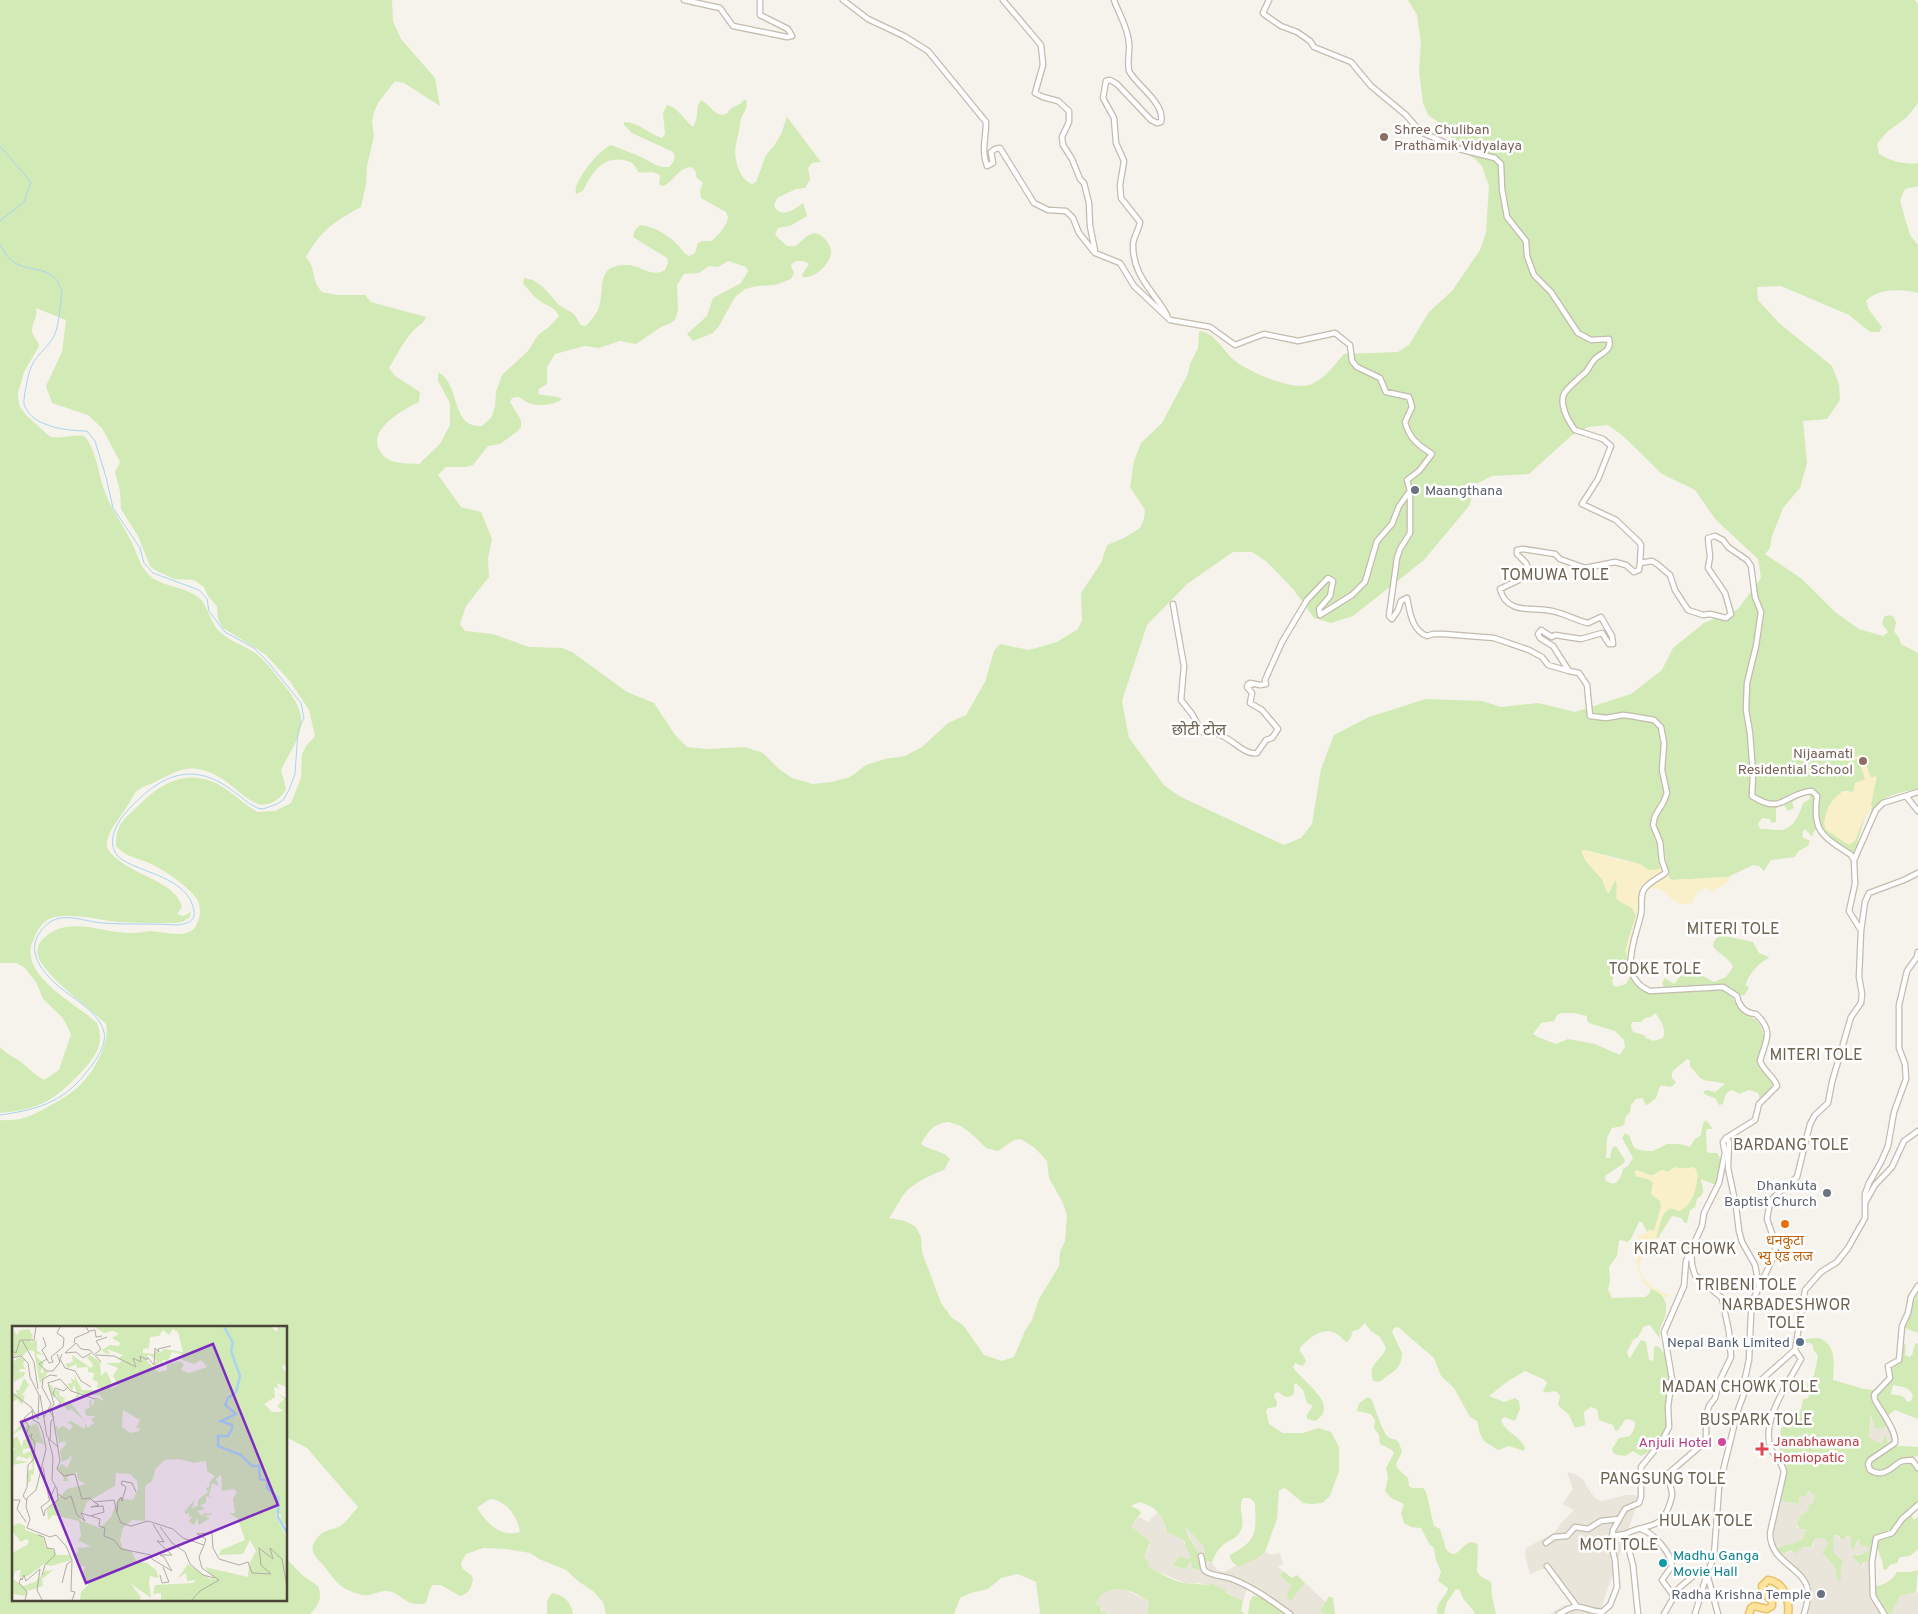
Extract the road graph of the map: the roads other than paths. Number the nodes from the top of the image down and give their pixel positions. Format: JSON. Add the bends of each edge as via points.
{"nodes":[{"id":1,"x":684,"y":0,"type":"edge"},
{"id":2,"x":760,"y":0,"type":"edge"},
{"id":3,"x":843,"y":0,"type":"edge"},
{"id":4,"x":1003,"y":0,"type":"edge"},
{"id":5,"x":1114,"y":0,"type":"edge"},
{"id":6,"x":1269,"y":0,"type":"edge"},
{"id":7,"x":1095,"y":253,"type":"junction"},
{"id":8,"x":1170,"y":320,"type":"junction"},
{"id":9,"x":1410,"y":491,"type":"junction"},
{"id":10,"x":1640,"y":563,"type":"junction"},
{"id":11,"x":1173,"y":604,"type":"dead end"},
{"id":12,"x":1569,"y":671,"type":"junction"},
{"id":13,"x":1918,"y":792,"type":"edge"},
{"id":14,"x":1906,"y":796,"type":"junction"},
{"id":15,"x":1918,"y":811,"type":"edge"},
{"id":16,"x":1854,"y":860,"type":"junction"},
{"id":17,"x":1918,"y":873,"type":"edge"},
{"id":18,"x":1861,"y":931,"type":"junction"},
{"id":19,"x":1918,"y":952,"type":"edge"},
{"id":20,"x":1918,"y":1131,"type":"edge"},
{"id":21,"x":1726,"y":1138,"type":"junction"},
{"id":22,"x":1865,"y":1202,"type":"junction"},
{"id":23,"x":1691,"y":1251,"type":"junction"},
{"id":24,"x":1918,"y":1286,"type":"edge"},
{"id":25,"x":1759,"y":1287,"type":"junction"},
{"id":26,"x":1795,"y":1350,"type":"junction"},
{"id":27,"x":1746,"y":1388,"type":"junction"},
{"id":28,"x":1918,"y":1468,"type":"edge"},
{"id":29,"x":1918,"y":1505,"type":"edge"},
{"id":30,"x":1619,"y":1519,"type":"junction"},
{"id":31,"x":1640,"y":1528,"type":"junction"},
{"id":32,"x":1625,"y":1534,"type":"junction"},
{"id":33,"x":1612,"y":1536,"type":"junction"},
{"id":34,"x":1546,"y":1543,"type":"dead end"},
{"id":35,"x":1201,"y":1556,"type":"dead end"},
{"id":36,"x":1547,"y":1566,"type":"dead end"},
{"id":37,"x":1707,"y":1574,"type":"junction"},
{"id":38,"x":1673,"y":1595,"type":"junction"},
{"id":39,"x":1576,"y":1605,"type":"junction"},
{"id":40,"x":1290,"y":1614,"type":"edge"},
{"id":41,"x":1559,"y":1614,"type":"edge"},
{"id":42,"x":1638,"y":1614,"type":"edge"},
{"id":43,"x":1664,"y":1614,"type":"edge"},
{"id":44,"x":1695,"y":1614,"type":"edge"},
{"id":45,"x":1718,"y":1614,"type":"edge"},
{"id":46,"x":1749,"y":1614,"type":"edge"},
{"id":47,"x":1788,"y":1614,"type":"edge"},
{"id":48,"x":1804,"y":1614,"type":"edge"},
{"id":49,"x":1884,"y":1614,"type":"edge"}],
"edges":[{"from":1,"to":2,"type":"street","via":[[720,8],[733,26],[792,36],[788,29],[760,15]]},
{"from":3,"to":7,"type":"street","via":[[868,19],[928,51],[986,122],[983,152],[987,166],[993,163],[991,152],[1000,148],[1034,204],[1048,210],[1066,211]]},
{"from":4,"to":7,"type":"street","via":[[1041,45],[1043,65],[1035,93],[1058,101],[1069,111],[1070,122],[1062,137],[1063,145],[1084,183]]},
{"from":5,"to":8,"type":"street","via":[[1128,34],[1129,71],[1157,106],[1161,122],[1151,120],[1110,80],[1106,81],[1103,98],[1114,118],[1116,142],[1124,161],[1121,198],[1140,222],[1133,244],[1140,278]]},
{"from":6,"to":10,"type":"street","via":[[1265,15],[1297,32],[1314,47],[1351,62],[1371,86],[1421,132],[1459,149],[1495,158],[1501,164],[1507,217],[1526,241],[1534,275],[1551,292],[1578,333],[1591,340],[1609,339],[1608,350],[1566,391],[1563,406],[1575,430],[1603,439],[1611,446],[1598,479],[1582,504],[1616,520],[1639,542]]},
{"from":7,"to":8,"type":"street","via":[[1120,263],[1134,286]]},
{"from":8,"to":9,"type":"street","via":[[1210,326],[1235,345],[1264,334],[1298,341],[1335,333],[1350,345],[1356,366],[1380,378],[1386,392],[1409,397],[1412,407],[1405,422],[1408,434],[1432,454],[1407,480]]},
{"from":9,"to":11,"type":"street","via":[[1392,524],[1377,541],[1365,582],[1352,595],[1320,615],[1319,609],[1330,596],[1333,581],[1328,578],[1307,600],[1282,642],[1266,684],[1248,684],[1252,692],[1250,703],[1262,710],[1278,729],[1257,752],[1252,754],[1211,730],[1202,732],[1181,700],[1184,666]]},
{"from":9,"to":12,"type":"street","via":[[1410,532],[1397,558],[1389,616],[1392,618],[1401,601],[1407,598],[1411,618],[1419,633],[1494,638],[1529,650],[1548,664]]},
{"from":10,"to":12,"type":"street","via":[[1641,568],[1634,572],[1615,562],[1585,568],[1555,554],[1517,550],[1528,568],[1522,579],[1500,589],[1505,599],[1524,610],[1546,610],[1588,623],[1601,617],[1612,636],[1613,644],[1609,644],[1602,633],[1581,639],[1552,637],[1542,630],[1538,634],[1540,638],[1552,646]]},
{"from":10,"to":16,"type":"street","via":[[1652,561],[1670,575],[1688,610],[1726,618],[1732,614],[1725,593],[1708,568],[1708,538],[1716,536],[1723,540],[1752,566],[1755,597],[1761,612],[1747,683],[1746,710],[1754,774],[1752,796],[1773,806],[1802,792],[1812,791],[1817,796],[1818,829]]},
{"from":12,"to":21,"type":"street","via":[[1578,674],[1587,685],[1590,716],[1626,715],[1650,719],[1658,723],[1662,733],[1662,770],[1667,793],[1653,825],[1666,872],[1645,887],[1642,894],[1642,914],[1630,956],[1635,977],[1650,991],[1723,987],[1737,996],[1742,1009],[1756,1014],[1765,1025],[1767,1043],[1760,1061],[1777,1086],[1759,1104],[1755,1120]]},
{"from":13,"to":14,"type":"street"},
{"from":14,"to":15,"type":"street"},
{"from":14,"to":16,"type":"street","via":[[1883,803],[1876,810]]},
{"from":16,"to":18,"type":"street","via":[[1855,884],[1850,911]]},
{"from":17,"to":18,"type":"street","via":[[1869,893]]},
{"from":18,"to":25,"type":"street","via":[[1861,1003],[1851,1017],[1828,1103],[1810,1124],[1797,1178],[1770,1202],[1768,1219],[1776,1245]]},
{"from":19,"to":22,"type":"street","via":[[1907,971],[1899,1005],[1899,1048],[1906,1079],[1894,1112],[1888,1146],[1869,1183]]},
{"from":20,"to":22,"type":"street","via":[[1904,1141],[1892,1166]]},
{"from":21,"to":23,"type":"street","via":[[1719,1183]]},
{"from":21,"to":25,"type":"street","via":[[1739,1231],[1755,1265]]},
{"from":22,"to":26,"type":"street","via":[[1865,1218],[1848,1248],[1805,1290]]},
{"from":23,"to":30,"type":"street","via":[[1686,1261],[1684,1286],[1664,1332],[1672,1379],[1669,1427],[1662,1442],[1641,1467],[1639,1503],[1625,1509]]},
{"from":23,"to":31,"type":"street","via":[[1695,1275],[1722,1298],[1731,1357],[1706,1416],[1706,1441],[1669,1473],[1672,1495],[1664,1519],[1654,1526]]},
{"from":24,"to":28,"type":"street","via":[[1902,1326],[1898,1360],[1888,1366],[1890,1378],[1874,1395],[1896,1438],[1895,1443],[1868,1464],[1874,1473],[1882,1474],[1904,1460],[1912,1460]]},
{"from":25,"to":27,"type":"street","via":[[1751,1314]]},
{"from":26,"to":27,"type":"street","via":[[1761,1382],[1751,1389]]},
{"from":26,"to":48,"type":"street","via":[[1801,1359],[1772,1414],[1771,1450],[1782,1463],[1784,1472],[1770,1540],[1773,1550],[1806,1583],[1808,1600]]},
{"from":27,"to":37,"type":"street","via":[[1719,1487],[1714,1534],[1716,1548]]},
{"from":29,"to":49,"type":"street","via":[[1892,1533],[1878,1536],[1875,1540],[1872,1562],[1874,1596]]},
{"from":30,"to":33,"type":"street"},
{"from":30,"to":34,"type":"street","via":[[1601,1521],[1588,1528],[1575,1527],[1567,1536],[1554,1537]]},
{"from":31,"to":32,"type":"street"},
{"from":31,"to":38,"type":"street","via":[[1651,1535],[1670,1558],[1672,1566],[1662,1580]]},
{"from":32,"to":33,"type":"street"},
{"from":32,"to":42,"type":"street","via":[[1633,1565]]},
{"from":33,"to":39,"type":"street","via":[[1617,1587],[1610,1605],[1602,1612]]},
{"from":35,"to":40,"type":"street","via":[[1207,1572],[1245,1585]]},
{"from":36,"to":39,"type":"street"},
{"from":37,"to":38,"type":"street","via":[[1699,1571]]},
{"from":37,"to":44,"type":"street"},
{"from":37,"to":45,"type":"street"},
{"from":38,"to":43,"type":"street"},
{"from":39,"to":41,"type":"street"},
{"from":46,"to":47,"type":"main road","via":[[1754,1606],[1767,1609],[1772,1606],[1771,1598],[1762,1588],[1768,1580],[1776,1582],[1786,1595]]}]}
